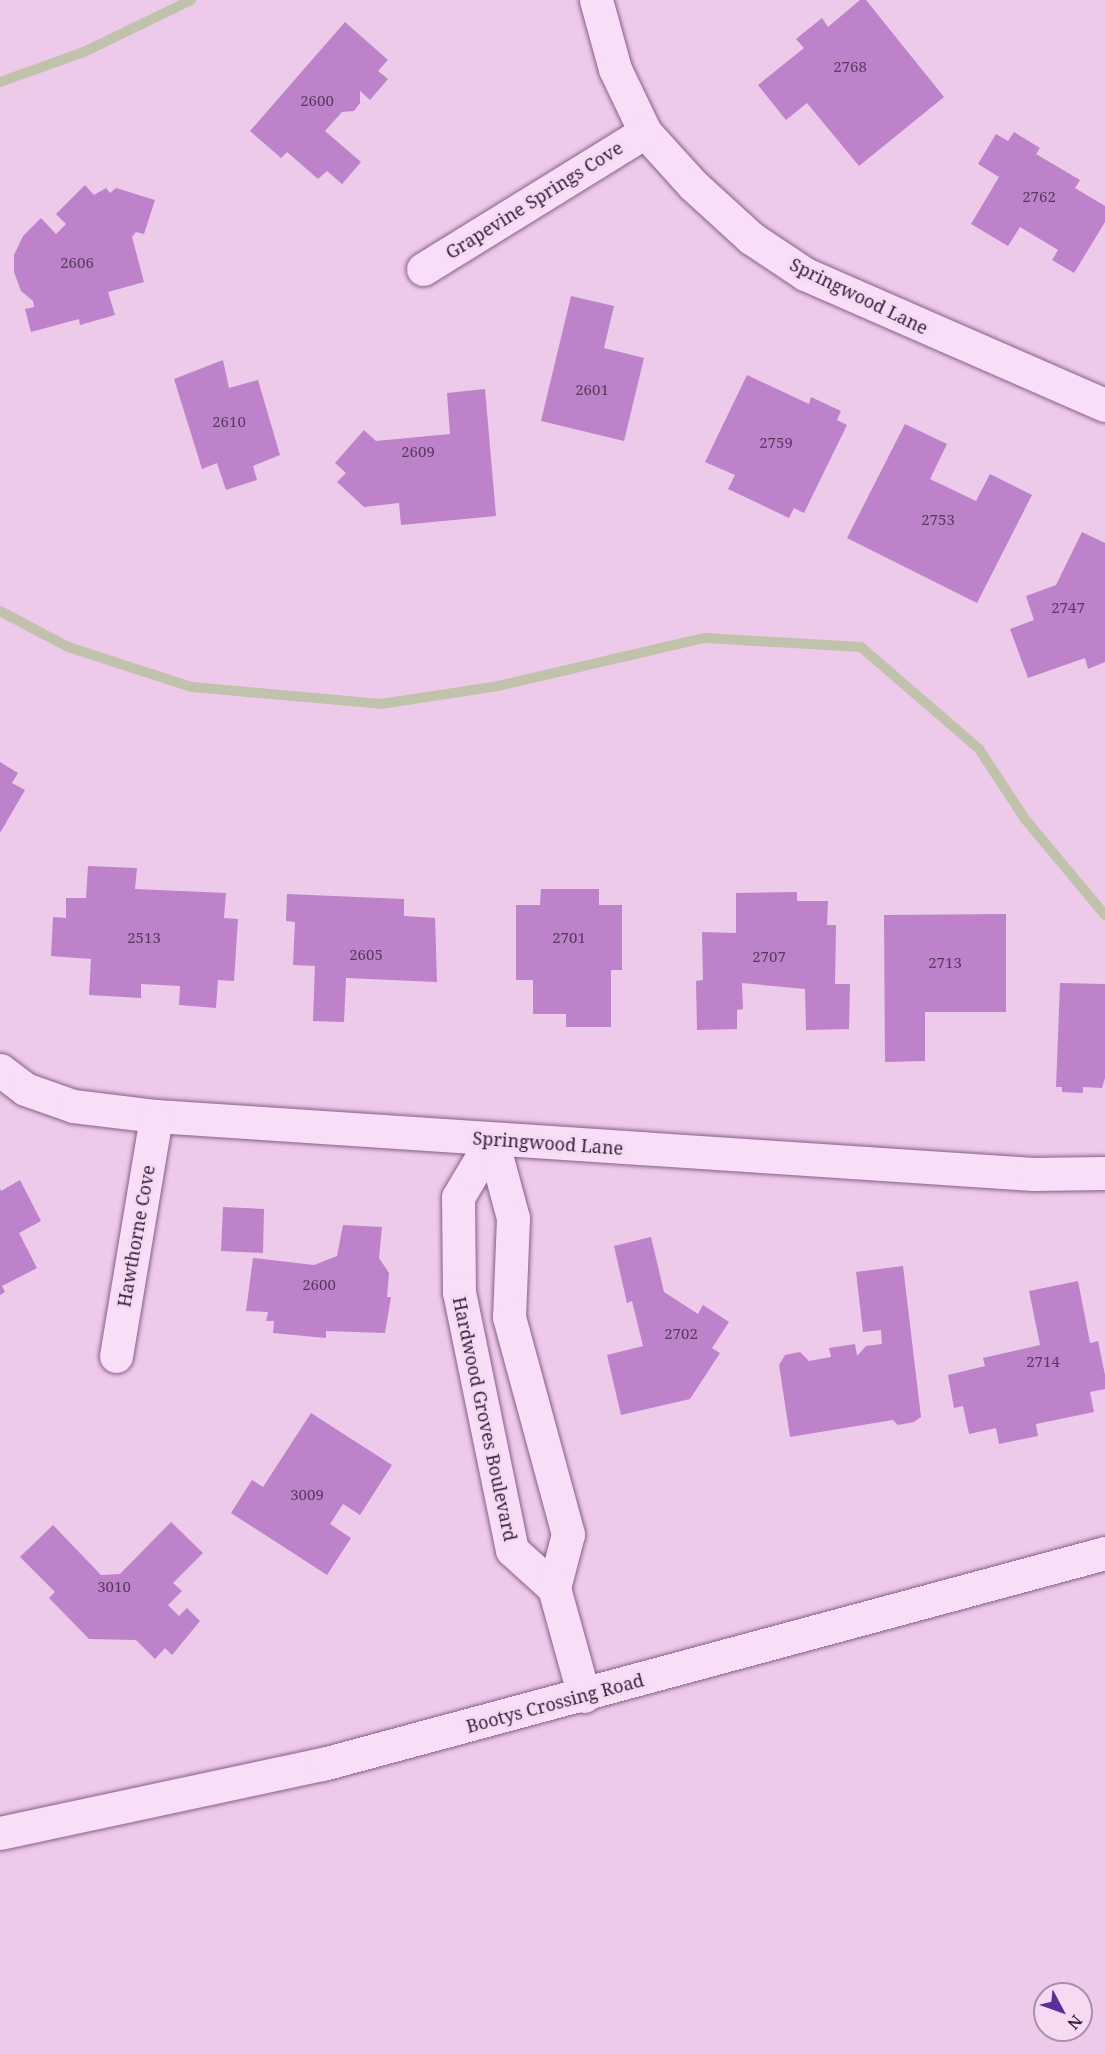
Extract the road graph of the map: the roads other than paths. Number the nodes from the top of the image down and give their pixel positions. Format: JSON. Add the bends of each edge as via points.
{"nodes":[{"id":1,"x":596,"y":0,"type":"edge"},
{"id":2,"x":645,"y":132,"type":"junction"},
{"id":3,"x":423,"y":269,"type":"dead end"},
{"id":4,"x":1105,"y":405,"type":"edge"},
{"id":5,"x":0,"y":1070,"type":"edge"},
{"id":6,"x":156,"y":1116,"type":"junction"},
{"id":7,"x":492,"y":1140,"type":"junction"},
{"id":8,"x":1105,"y":1173,"type":"edge"},
{"id":9,"x":116,"y":1356,"type":"dead end"},
{"id":10,"x":1105,"y":1553,"type":"edge"},
{"id":11,"x":554,"y":1588,"type":"junction"},
{"id":12,"x":584,"y":1696,"type":"junction"},
{"id":13,"x":0,"y":1833,"type":"edge"}],
"edges":[{"from":1,"to":2,"type":"street","name":"Springwood Lane","via":[[615,69]]},
{"from":2,"to":3,"type":"street","name":"Grapevine Springs Cove"},
{"from":2,"to":4,"type":"street","name":"Springwood Lane","via":[[693,185],[751,238],[806,274]]},
{"from":5,"to":6,"type":"street","name":"Springwood Lane","via":[[25,1089],[73,1106]]},
{"from":6,"to":7,"type":"street","name":"Springwood Lane"},
{"from":6,"to":9,"type":"street","name":"Hawthorne Cove"},
{"from":7,"to":8,"type":"street","name":"Springwood Lane","via":[[1033,1174]]},
{"from":7,"to":11,"type":"street","via":[[513,1218],[509,1317],[568,1534]]},
{"from":7,"to":11,"type":"street","name":"Hardwood Groves Boulevard","via":[[458,1197],[459,1292],[512,1550]]},
{"from":10,"to":12,"type":"street","name":"Bootys Crossing Road"},
{"from":11,"to":12,"type":"street"},
{"from":12,"to":13,"type":"street","name":"Bootys Crossing Road","via":[[323,1764]]}]}
